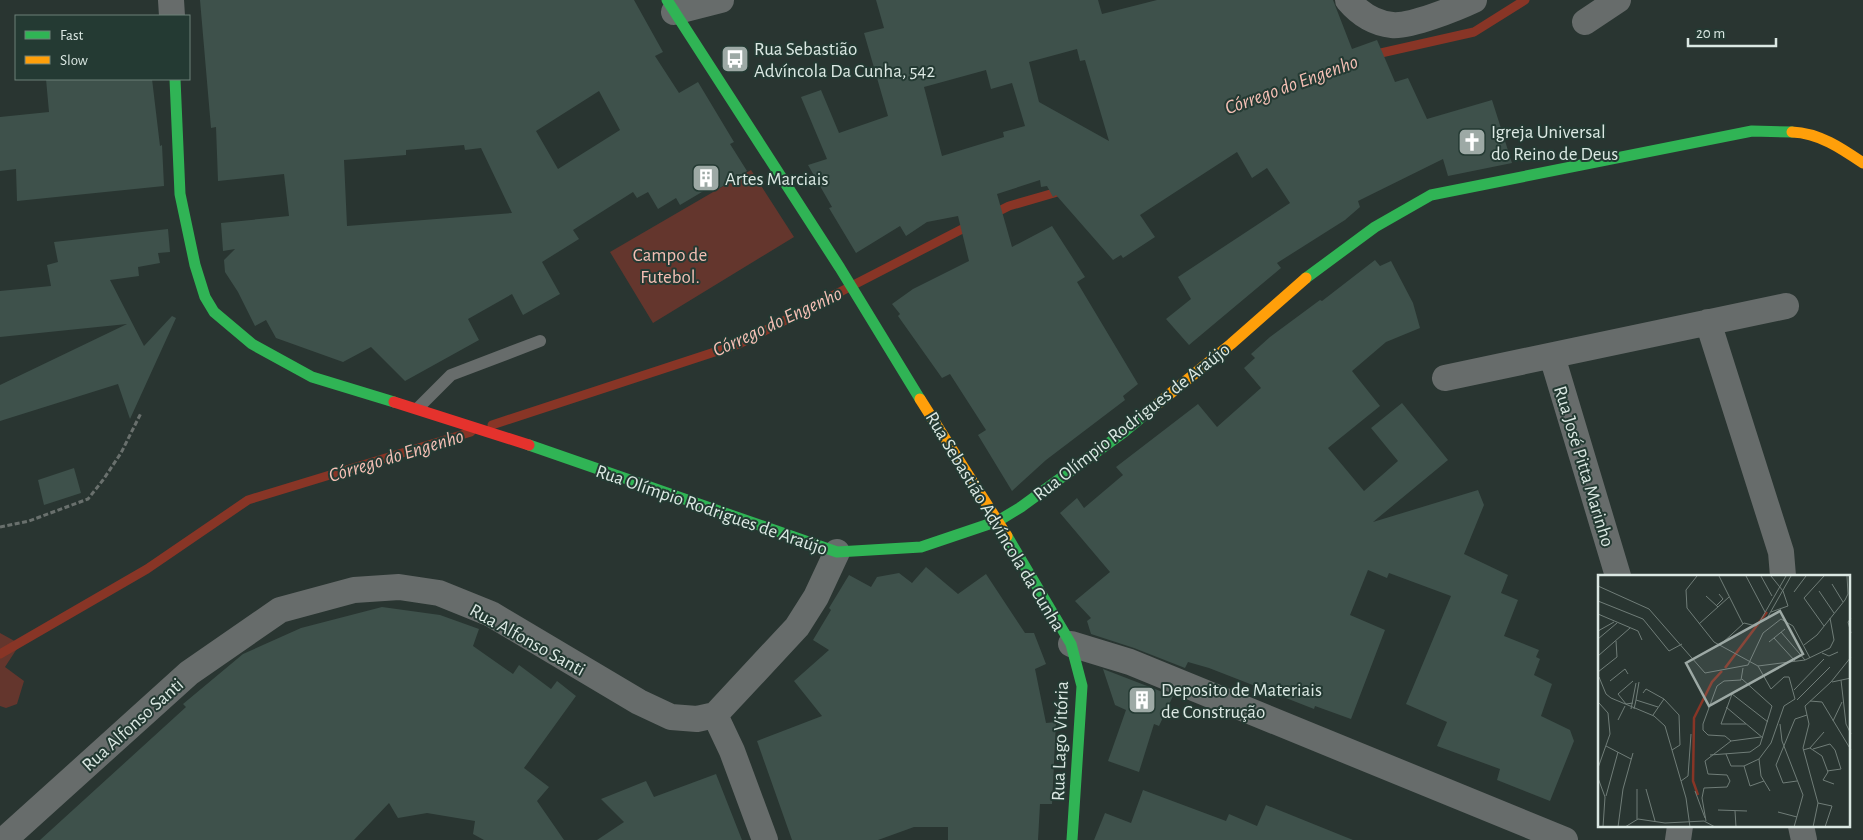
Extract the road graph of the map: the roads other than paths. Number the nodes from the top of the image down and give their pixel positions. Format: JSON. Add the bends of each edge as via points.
{"nodes":[{"id":1,"x":171,"y":0,"type":"edge"},
{"id":2,"x":721,"y":0,"type":"edge"},
{"id":3,"x":1348,"y":0,"type":"edge"},
{"id":4,"x":1474,"y":0,"type":"edge"},
{"id":5,"x":1618,"y":0,"type":"edge"},
{"id":6,"x":671,"y":6,"type":"edge"},
{"id":7,"x":172,"y":15,"type":"edge"},
{"id":8,"x":1585,"y":22,"type":"dead end"},
{"id":9,"x":175,"y":80,"type":"edge"},
{"id":10,"x":1863,"y":163,"type":"edge"},
{"id":11,"x":1786,"y":306,"type":"dead end"},
{"id":12,"x":1708,"y":322,"type":"junction"},
{"id":13,"x":540,"y":341,"type":"dead end"},
{"id":14,"x":1552,"y":356,"type":"junction"},
{"id":15,"x":1445,"y":378,"type":"dead end"},
{"id":16,"x":418,"y":408,"type":"junction"},
{"id":17,"x":998,"y":521,"type":"junction"},
{"id":18,"x":837,"y":552,"type":"junction"},
{"id":19,"x":1618,"y":575,"type":"edge"},
{"id":20,"x":1783,"y":575,"type":"edge"},
{"id":21,"x":1071,"y":644,"type":"junction"},
{"id":22,"x":715,"y":715,"type":"junction"},
{"id":23,"x":4,"y":840,"type":"edge"},
{"id":24,"x":765,"y":840,"type":"edge"},
{"id":25,"x":1072,"y":840,"type":"edge"},
{"id":26,"x":1565,"y":840,"type":"edge"}],
"edges":[{"from":1,"to":7,"type":"street"},
{"from":2,"to":6,"type":"street"},
{"from":3,"to":4,"type":"street","via":[[1372,20],[1394,26],[1453,10]]},
{"from":5,"to":8,"type":"street"},
{"from":6,"to":17,"type":"street","name":"Rua Sebastião Advíncola da Cunha"},
{"from":9,"to":16,"type":"street","name":"Rua Olímpio Rodrigues de Araújo","via":[[180,194],[195,265],[205,297],[214,312],[252,344],[312,376]]},
{"from":10,"to":17,"type":"street","name":"Rua Olímpio Rodrigues de Araújo","via":[[1809,133],[1752,131],[1431,195],[1375,227],[1309,275],[1124,432]]},
{"from":11,"to":12,"type":"street"},
{"from":12,"to":14,"type":"street"},
{"from":12,"to":20,"type":"street","via":[[1781,552]]},
{"from":13,"to":16,"type":"lane","via":[[451,375]]},
{"from":14,"to":15,"type":"street"},
{"from":14,"to":19,"type":"street","name":"Rua José Pitta Marinho"},
{"from":16,"to":18,"type":"street","name":"Rua Olímpio Rodrigues de Araújo"},
{"from":17,"to":18,"type":"street","name":"Rua Olímpio Rodrigues de Araújo","via":[[921,547]]},
{"from":17,"to":21,"type":"street","name":"Rua Sebastião Advíncola da Cunha"},
{"from":18,"to":22,"type":"street","via":[[816,597],[796,627]]},
{"from":21,"to":25,"type":"street","name":"Rua Lago Vitória","via":[[1082,686]]},
{"from":21,"to":26,"type":"street","name":"Rua Sebastião Advíncola da Cunha","via":[[1130,662]]},
{"from":22,"to":23,"type":"street","name":"Rua Alfonso Santi","via":[[697,719],[671,717],[639,702],[491,614],[439,593],[399,587],[354,590],[280,610],[189,673]]},
{"from":22,"to":24,"type":"street"}]}
